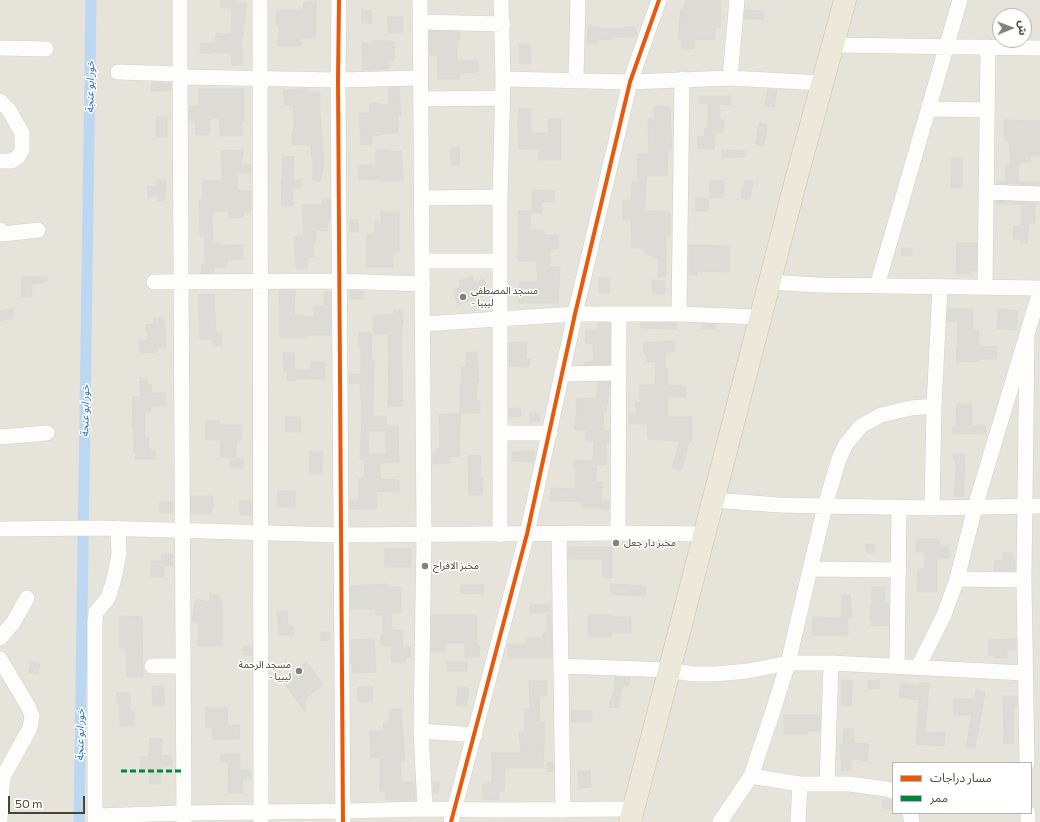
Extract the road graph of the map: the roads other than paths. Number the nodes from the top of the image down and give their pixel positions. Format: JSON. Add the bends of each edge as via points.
{"nodes":[{"id":1,"x":180,"y":0,"type":"edge"},
{"id":2,"x":260,"y":0,"type":"edge"},
{"id":3,"x":339,"y":0,"type":"edge"},
{"id":4,"x":420,"y":0,"type":"edge"},
{"id":5,"x":502,"y":0,"type":"edge"},
{"id":6,"x":578,"y":0,"type":"edge"},
{"id":7,"x":659,"y":0,"type":"edge"},
{"id":8,"x":736,"y":0,"type":"edge"},
{"id":9,"x":844,"y":0,"type":"edge"},
{"id":10,"x":960,"y":0,"type":"edge"},
{"id":11,"x":421,"y":22,"type":"junction"},
{"id":12,"x":502,"y":24,"type":"junction"},
{"id":13,"x":832,"y":46,"type":"junction"},
{"id":14,"x":948,"y":47,"type":"junction"},
{"id":15,"x":988,"y":47,"type":"junction"},
{"id":16,"x":0,"y":48,"type":"edge"},
{"id":17,"x":1040,"y":48,"type":"edge"},
{"id":18,"x":46,"y":49,"type":"dead end"},
{"id":19,"x":118,"y":72,"type":"dead end"},
{"id":20,"x":180,"y":75,"type":"junction"},
{"id":21,"x":260,"y":78,"type":"junction"},
{"id":22,"x":420,"y":78,"type":"junction"},
{"id":23,"x":730,"y":78,"type":"junction"},
{"id":24,"x":503,"y":79,"type":"junction"},
{"id":25,"x":682,"y":79,"type":"junction"},
{"id":26,"x":338,"y":80,"type":"junction"},
{"id":27,"x":576,"y":80,"type":"junction"},
{"id":28,"x":630,"y":82,"type":"junction"},
{"id":29,"x":822,"y":83,"type":"junction"},
{"id":30,"x":421,"y":98,"type":"junction"},
{"id":31,"x":502,"y":98,"type":"junction"},
{"id":32,"x":0,"y":101,"type":"edge"},
{"id":33,"x":929,"y":109,"type":"junction"},
{"id":34,"x":987,"y":110,"type":"junction"},
{"id":35,"x":0,"y":161,"type":"edge"},
{"id":36,"x":986,"y":192,"type":"junction"},
{"id":37,"x":1040,"y":194,"type":"edge"},
{"id":38,"x":500,"y":197,"type":"junction"},
{"id":39,"x":422,"y":198,"type":"junction"},
{"id":40,"x":0,"y":230,"type":"edge"},
{"id":41,"x":38,"y":230,"type":"dead end"},
{"id":42,"x":422,"y":261,"type":"junction"},
{"id":43,"x":500,"y":261,"type":"junction"},
{"id":44,"x":261,"y":280,"type":"junction"},
{"id":45,"x":182,"y":281,"type":"junction"},
{"id":46,"x":339,"y":281,"type":"junction"},
{"id":47,"x":154,"y":282,"type":"dead end"},
{"id":48,"x":770,"y":282,"type":"junction"},
{"id":49,"x":423,"y":284,"type":"junction"},
{"id":50,"x":877,"y":286,"type":"junction"},
{"id":51,"x":940,"y":287,"type":"junction"},
{"id":52,"x":985,"y":287,"type":"junction"},
{"id":53,"x":1040,"y":290,"type":"edge"},
{"id":54,"x":575,"y":314,"type":"junction"},
{"id":55,"x":619,"y":314,"type":"junction"},
{"id":56,"x":679,"y":314,"type":"junction"},
{"id":57,"x":760,"y":317,"type":"junction"},
{"id":58,"x":500,"y":319,"type":"junction"},
{"id":59,"x":423,"y":324,"type":"junction"},
{"id":60,"x":1027,"y":334,"type":"junction"},
{"id":61,"x":562,"y":374,"type":"junction"},
{"id":62,"x":619,"y":374,"type":"junction"},
{"id":63,"x":934,"y":406,"type":"junction"},
{"id":64,"x":550,"y":433,"type":"junction"},
{"id":65,"x":47,"y":434,"type":"dead end"},
{"id":66,"x":501,"y":434,"type":"junction"},
{"id":67,"x":0,"y":437,"type":"edge"},
{"id":68,"x":713,"y":500,"type":"junction"},
{"id":69,"x":825,"y":506,"type":"junction"},
{"id":70,"x":1025,"y":506,"type":"junction"},
{"id":71,"x":1040,"y":506,"type":"edge"},
{"id":72,"x":899,"y":507,"type":"junction"},
{"id":73,"x":975,"y":507,"type":"junction"},
{"id":74,"x":932,"y":508,"type":"junction"},
{"id":75,"x":118,"y":528,"type":"junction"},
{"id":76,"x":0,"y":529,"type":"edge"},
{"id":77,"x":183,"y":530,"type":"junction"},
{"id":78,"x":261,"y":532,"type":"junction"},
{"id":79,"x":618,"y":533,"type":"junction"},
{"id":80,"x":527,"y":534,"type":"junction"},
{"id":81,"x":559,"y":534,"type":"junction"},
{"id":82,"x":704,"y":534,"type":"junction"},
{"id":83,"x":340,"y":535,"type":"junction"},
{"id":84,"x":424,"y":535,"type":"junction"},
{"id":85,"x":500,"y":535,"type":"junction"},
{"id":86,"x":810,"y":570,"type":"junction"},
{"id":87,"x":899,"y":570,"type":"junction"},
{"id":88,"x":957,"y":579,"type":"junction"},
{"id":89,"x":1024,"y":580,"type":"junction"},
{"id":90,"x":27,"y":598,"type":"dead end"},
{"id":91,"x":0,"y":638,"type":"edge"},
{"id":92,"x":0,"y":659,"type":"edge"},
{"id":93,"x":831,"y":663,"type":"junction"},
{"id":94,"x":788,"y":664,"type":"junction"},
{"id":95,"x":152,"y":666,"type":"dead end"},
{"id":96,"x":183,"y":666,"type":"junction"},
{"id":97,"x":561,"y":666,"type":"junction"},
{"id":98,"x":897,"y":666,"type":"junction"},
{"id":99,"x":918,"y":667,"type":"junction"},
{"id":100,"x":669,"y":670,"type":"junction"},
{"id":101,"x":1025,"y":673,"type":"junction"},
{"id":102,"x":1033,"y":711,"type":"edge"},
{"id":103,"x":421,"y":731,"type":"junction"},
{"id":104,"x":475,"y":735,"type":"junction"},
{"id":105,"x":1027,"y":762,"type":"edge"},
{"id":106,"x":751,"y":776,"type":"junction"},
{"id":107,"x":2,"y":777,"type":"edge"},
{"id":108,"x":800,"y":784,"type":"junction"},
{"id":109,"x":828,"y":784,"type":"junction"},
{"id":110,"x":892,"y":792,"type":"edge"},
{"id":111,"x":425,"y":809,"type":"junction"},
{"id":112,"x":563,"y":810,"type":"junction"},
{"id":113,"x":452,"y":815,"type":"edge"},
{"id":114,"x":632,"y":815,"type":"edge"},
{"id":115,"x":498,"y":816,"type":"edge"},
{"id":116,"x":261,"y":817,"type":"edge"},
{"id":117,"x":343,"y":817,"type":"edge"},
{"id":118,"x":184,"y":818,"type":"edge"},
{"id":119,"x":95,"y":819,"type":"edge"},
{"id":120,"x":726,"y":819,"type":"edge"},
{"id":121,"x":0,"y":820,"type":"edge"},
{"id":122,"x":798,"y":822,"type":"edge"}],
"edges":[{"from":1,"to":20,"type":"street"},
{"from":2,"to":21,"type":"street"},
{"from":3,"to":26,"type":"street"},
{"from":4,"to":11,"type":"street"},
{"from":5,"to":12,"type":"street"},
{"from":6,"to":27,"type":"street"},
{"from":7,"to":28,"type":"street"},
{"from":8,"to":23,"type":"street"},
{"from":9,"to":13,"type":"highway"},
{"from":10,"to":14,"type":"street"},
{"from":11,"to":12,"type":"street"},
{"from":11,"to":22,"type":"street"},
{"from":12,"to":24,"type":"street"},
{"from":13,"to":14,"type":"street"},
{"from":13,"to":29,"type":"highway"},
{"from":14,"to":15,"type":"street"},
{"from":14,"to":33,"type":"street"},
{"from":15,"to":17,"type":"street"},
{"from":15,"to":34,"type":"street"},
{"from":16,"to":18,"type":"street"},
{"from":19,"to":20,"type":"street"},
{"from":20,"to":21,"type":"street"},
{"from":20,"to":45,"type":"street"},
{"from":21,"to":26,"type":"street"},
{"from":21,"to":44,"type":"street"},
{"from":22,"to":26,"type":"street"},
{"from":22,"to":30,"type":"street"},
{"from":23,"to":25,"type":"street"},
{"from":23,"to":29,"type":"street"},
{"from":24,"to":27,"type":"street"},
{"from":24,"to":31,"type":"street"},
{"from":25,"to":28,"type":"street"},
{"from":25,"to":56,"type":"street"},
{"from":26,"to":46,"type":"street"},
{"from":27,"to":28,"type":"street"},
{"from":28,"to":54,"type":"street"},
{"from":29,"to":48,"type":"highway"},
{"from":30,"to":31,"type":"street"},
{"from":30,"to":39,"type":"street"},
{"from":31,"to":38,"type":"street"},
{"from":32,"to":35,"type":"street","via":[[9,110],[22,133],[22,150],[12,161]]},
{"from":33,"to":34,"type":"street"},
{"from":33,"to":50,"type":"street"},
{"from":34,"to":36,"type":"street"},
{"from":36,"to":37,"type":"street"},
{"from":36,"to":52,"type":"street"},
{"from":38,"to":39,"type":"street"},
{"from":38,"to":43,"type":"street"},
{"from":39,"to":42,"type":"street"},
{"from":40,"to":41,"type":"street","via":[[3,234]]},
{"from":42,"to":43,"type":"street"},
{"from":42,"to":49,"type":"street"},
{"from":43,"to":58,"type":"street"},
{"from":44,"to":45,"type":"street"},
{"from":44,"to":46,"type":"street"},
{"from":44,"to":78,"type":"street"},
{"from":45,"to":47,"type":"street"},
{"from":45,"to":77,"type":"street"},
{"from":46,"to":49,"type":"street"},
{"from":46,"to":83,"type":"street"},
{"from":48,"to":50,"type":"street"},
{"from":48,"to":57,"type":"highway"},
{"from":49,"to":59,"type":"street"},
{"from":50,"to":51,"type":"street"},
{"from":51,"to":52,"type":"street"},
{"from":51,"to":63,"type":"street"},
{"from":52,"to":53,"type":"street"},
{"from":53,"to":60,"type":"street"},
{"from":54,"to":55,"type":"street"},
{"from":54,"to":58,"type":"street"},
{"from":54,"to":61,"type":"street"},
{"from":55,"to":56,"type":"street"},
{"from":55,"to":62,"type":"street"},
{"from":56,"to":57,"type":"street"},
{"from":57,"to":68,"type":"highway"},
{"from":58,"to":59,"type":"street"},
{"from":58,"to":66,"type":"street"},
{"from":59,"to":84,"type":"street"},
{"from":60,"to":70,"type":"street"},
{"from":60,"to":73,"type":"street"},
{"from":61,"to":62,"type":"street"},
{"from":61,"to":64,"type":"street"},
{"from":62,"to":79,"type":"street"},
{"from":63,"to":69,"type":"street","via":[[881,415],[861,426],[846,444],[839,459]]},
{"from":63,"to":74,"type":"street"},
{"from":64,"to":66,"type":"street"},
{"from":64,"to":80,"type":"street"},
{"from":65,"to":67,"type":"street"},
{"from":66,"to":85,"type":"street"},
{"from":68,"to":69,"type":"street"},
{"from":68,"to":82,"type":"highway"},
{"from":69,"to":72,"type":"street"},
{"from":69,"to":86,"type":"street"},
{"from":70,"to":71,"type":"street"},
{"from":70,"to":73,"type":"street"},
{"from":70,"to":89,"type":"street"},
{"from":72,"to":74,"type":"street"},
{"from":72,"to":87,"type":"street"},
{"from":73,"to":74,"type":"street"},
{"from":73,"to":88,"type":"street"},
{"from":75,"to":76,"type":"street"},
{"from":75,"to":77,"type":"street"},
{"from":75,"to":119,"type":"street","via":[[119,554],[114,579],[108,598],[96,612]]},
{"from":77,"to":78,"type":"street"},
{"from":77,"to":96,"type":"street"},
{"from":78,"to":83,"type":"street"},
{"from":78,"to":116,"type":"street"},
{"from":79,"to":81,"type":"street"},
{"from":79,"to":82,"type":"street"},
{"from":80,"to":81,"type":"street"},
{"from":80,"to":85,"type":"street"},
{"from":80,"to":104,"type":"street"},
{"from":81,"to":97,"type":"street"},
{"from":82,"to":100,"type":"highway"},
{"from":83,"to":84,"type":"street"},
{"from":83,"to":117,"type":"street"},
{"from":84,"to":85,"type":"street"},
{"from":84,"to":103,"type":"street"},
{"from":86,"to":87,"type":"street"},
{"from":86,"to":94,"type":"street"},
{"from":87,"to":98,"type":"street"},
{"from":88,"to":89,"type":"street"},
{"from":88,"to":99,"type":"street","via":[[944,615]]},
{"from":89,"to":101,"type":"street"},
{"from":90,"to":91,"type":"street","via":[[13,623]]},
{"from":92,"to":107,"type":"street","via":[[32,716],[30,728]]},
{"from":93,"to":94,"type":"street"},
{"from":93,"to":98,"type":"street"},
{"from":93,"to":109,"type":"street"},
{"from":94,"to":100,"type":"street","via":[[715,674]]},
{"from":94,"to":106,"type":"street"},
{"from":95,"to":96,"type":"street"},
{"from":96,"to":118,"type":"street"},
{"from":97,"to":100,"type":"street"},
{"from":97,"to":112,"type":"street"},
{"from":98,"to":99,"type":"street"},
{"from":99,"to":101,"type":"street"},
{"from":100,"to":114,"type":"highway"},
{"from":101,"to":102,"type":"street"},
{"from":102,"to":105,"type":"street"},
{"from":103,"to":104,"type":"street"},
{"from":103,"to":111,"type":"street"},
{"from":104,"to":113,"type":"street"},
{"from":106,"to":108,"type":"street"},
{"from":106,"to":120,"type":"street"},
{"from":107,"to":121,"type":"street"},
{"from":108,"to":109,"type":"street"},
{"from":108,"to":122,"type":"street"},
{"from":109,"to":110,"type":"street","via":[[850,784]]},
{"from":111,"to":113,"type":"street"},
{"from":111,"to":117,"type":"street"},
{"from":112,"to":114,"type":"street"},
{"from":112,"to":115,"type":"street"},
{"from":113,"to":115,"type":"street"},
{"from":116,"to":117,"type":"street"},
{"from":116,"to":118,"type":"street"},
{"from":118,"to":119,"type":"street"}]}
